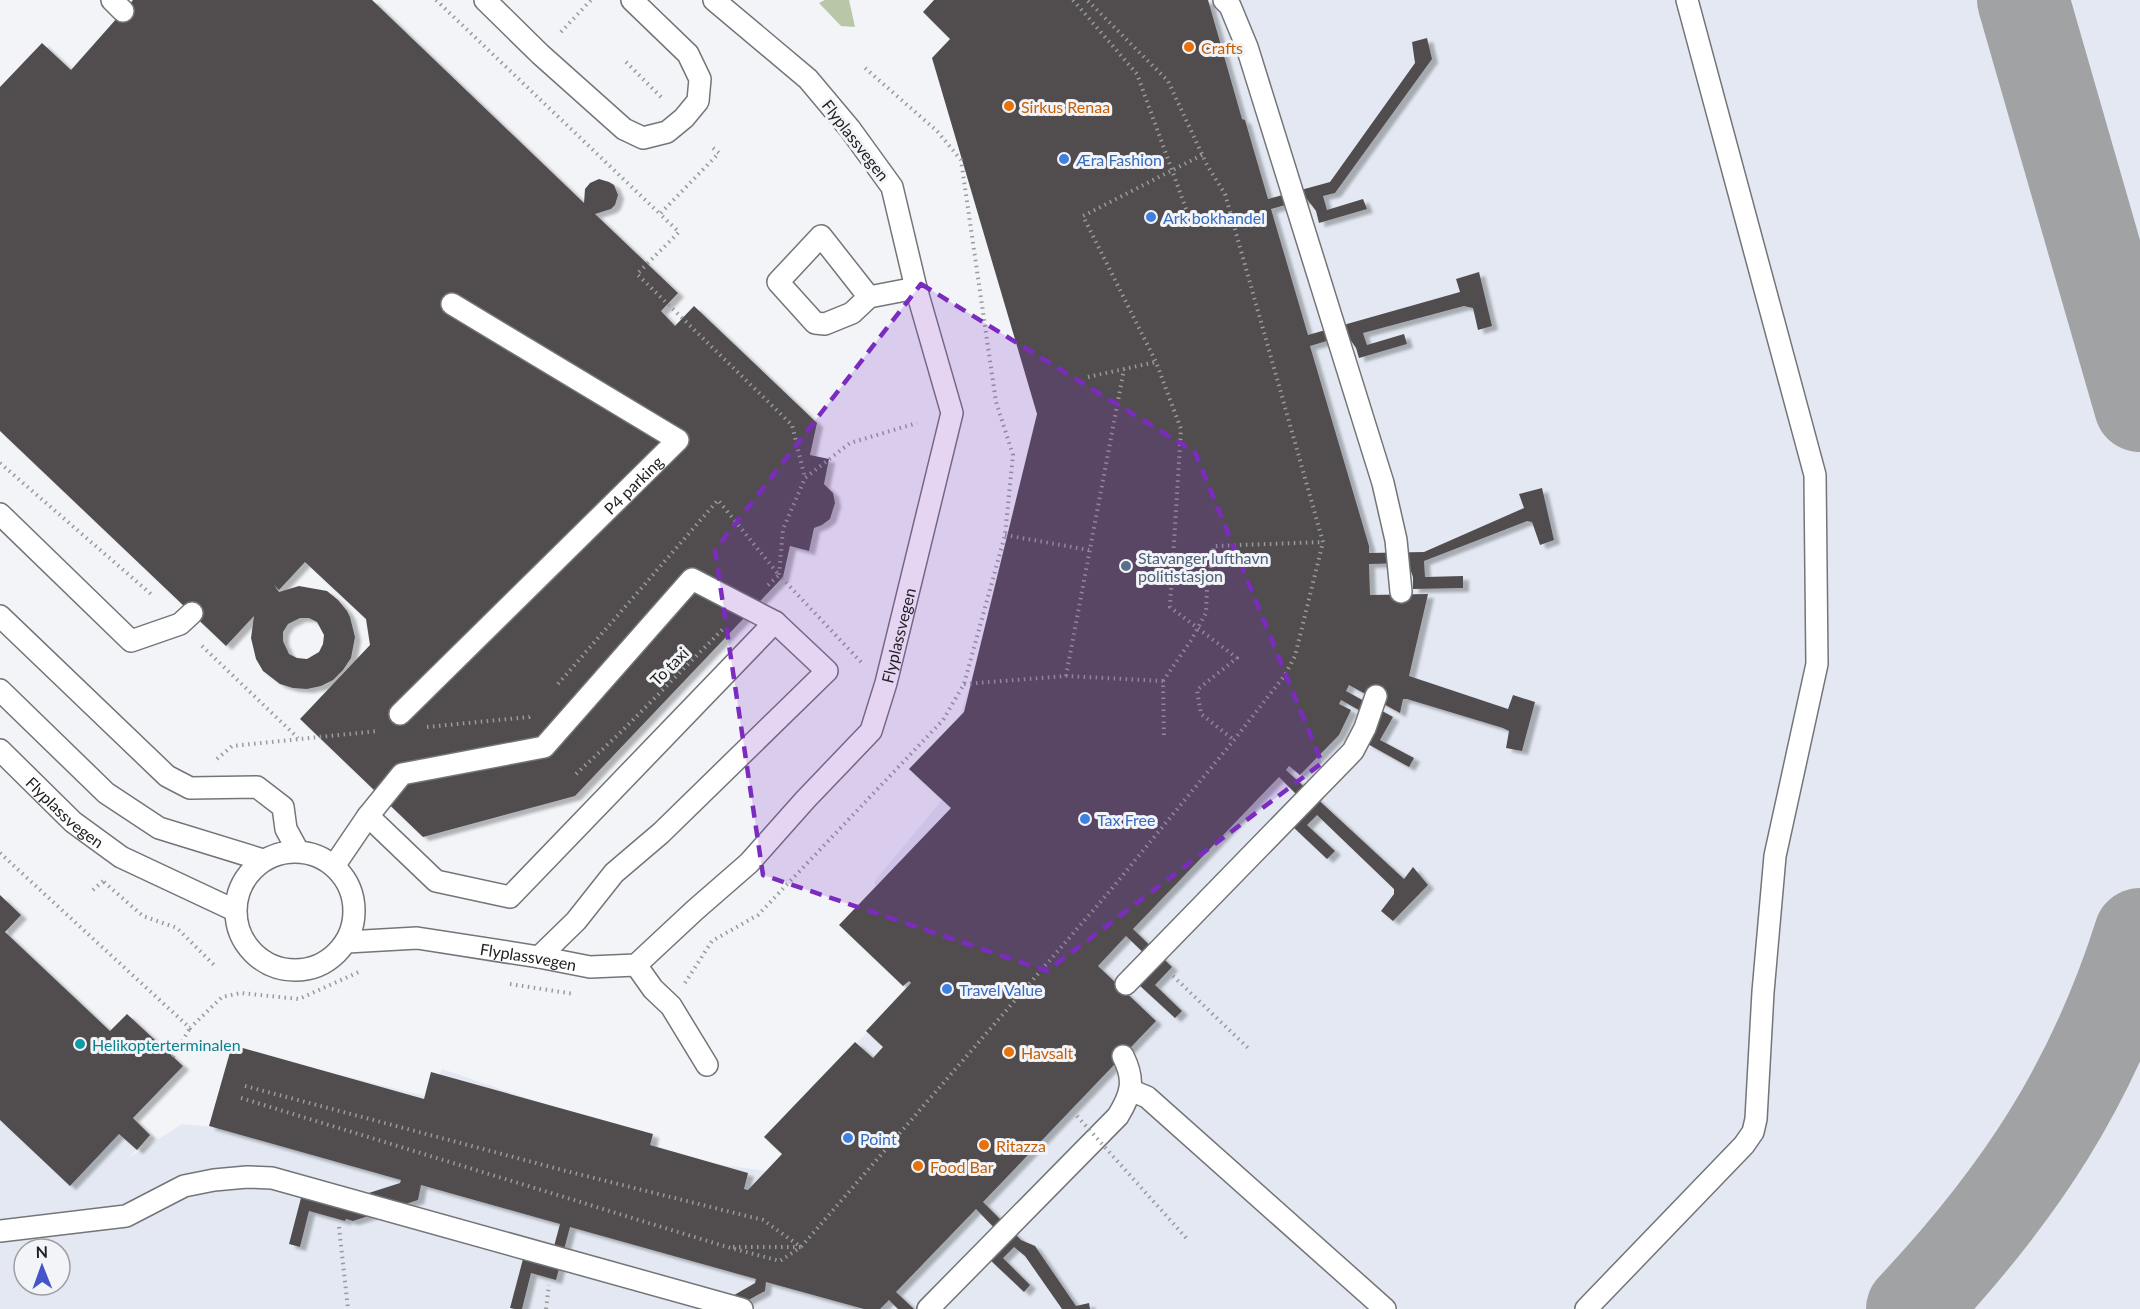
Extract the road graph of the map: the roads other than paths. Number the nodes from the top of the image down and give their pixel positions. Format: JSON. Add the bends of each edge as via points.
{"nodes":[{"id":1,"x":485,"y":0,"type":"edge"},
{"id":2,"x":632,"y":0,"type":"edge"},
{"id":3,"x":714,"y":0,"type":"edge"},
{"id":4,"x":1224,"y":0,"type":"edge"},
{"id":5,"x":1687,"y":0,"type":"edge"},
{"id":6,"x":916,"y":288,"type":"junction"},
{"id":7,"x":869,"y":297,"type":"dead end"},
{"id":8,"x":452,"y":304,"type":"dead end"},
{"id":9,"x":0,"y":514,"type":"edge"},
{"id":10,"x":1401,"y":592,"type":"dead end"},
{"id":11,"x":192,"y":613,"type":"dead end"},
{"id":12,"x":0,"y":616,"type":"edge"},
{"id":13,"x":775,"y":622,"type":"junction"},
{"id":14,"x":0,"y":690,"type":"edge"},
{"id":15,"x":1376,"y":696,"type":"dead end"},
{"id":16,"x":400,"y":714,"type":"dead end"},
{"id":17,"x":0,"y":750,"type":"edge"},
{"id":18,"x":368,"y":816,"type":"junction"},
{"id":19,"x":298,"y":851,"type":"junction"},
{"id":20,"x":262,"y":860,"type":"junction"},
{"id":21,"x":334,"y":866,"type":"junction"},
{"id":22,"x":234,"y":910,"type":"junction"},
{"id":23,"x":347,"y":942,"type":"junction"},
{"id":24,"x":539,"y":957,"type":"junction"},
{"id":25,"x":636,"y":965,"type":"junction"},
{"id":26,"x":1126,"y":984,"type":"dead end"},
{"id":27,"x":1123,"y":1056,"type":"dead end"},
{"id":28,"x":707,"y":1065,"type":"dead end"},
{"id":29,"x":1130,"y":1090,"type":"junction"},
{"id":30,"x":0,"y":1231,"type":"edge"},
{"id":31,"x":742,"y":1309,"type":"edge"},
{"id":32,"x":928,"y":1309,"type":"edge"},
{"id":33,"x":1385,"y":1309,"type":"edge"},
{"id":34,"x":1586,"y":1309,"type":"edge"}],
"edges":[{"from":1,"to":2,"type":"lane","via":[[624,129],[643,138],[667,132],[684,118],[698,101],[700,79],[688,54]]},
{"from":3,"to":6,"type":"lane","name":"Flyplassvegen","via":[[808,80],[850,129],[892,188]]},
{"from":4,"to":10,"type":"lane","via":[[1247,47],[1383,483],[1396,540]]},
{"from":5,"to":34,"type":"lane","via":[[1815,475],[1817,664],[1775,856],[1753,1132]]},
{"from":6,"to":7,"type":"lane"},
{"from":6,"to":25,"type":"lane","name":"Flyplassvegen","via":[[952,413],[871,731],[749,863]]},
{"from":8,"to":16,"type":"lane","name":"P4 parking","via":[[678,440]]},
{"from":9,"to":11,"type":"lane","via":[[131,640],[180,624]]},
{"from":12,"to":19,"type":"lane","via":[[167,776],[190,788],[257,787],[284,807],[286,829]]},
{"from":13,"to":18,"type":"lane","via":[[692,579],[544,747],[402,774]]},
{"from":13,"to":18,"type":"lane","via":[[510,897],[436,881]]},
{"from":13,"to":24,"type":"lane","via":[[827,671],[661,833],[614,873],[576,921]]},
{"from":14,"to":20,"type":"lane","via":[[106,793],[159,828]]},
{"from":15,"to":26,"type":"lane","via":[[1353,751]]},
{"from":17,"to":22,"type":"lane","name":"Flyplassvegen","via":[[73,822],[121,857]]},
{"from":18,"to":21,"type":"lane"},
{"from":19,"to":20,"type":"lane"},
{"from":19,"to":21,"type":"lane","via":[[317,855]]},
{"from":20,"to":22,"type":"lane","via":[[242,881]]},
{"from":21,"to":23,"type":"lane","via":[[352,897],[355,915]]},
{"from":22,"to":23,"type":"lane","via":[[239,935],[253,955],[274,968],[302,971],[328,962]]},
{"from":23,"to":24,"type":"lane","name":"Flyplassvegen","via":[[417,938]]},
{"from":24,"to":25,"type":"lane","name":"Flyplassvegen","via":[[590,967]]},
{"from":25,"to":28,"type":"lane","via":[[652,989],[671,1006]]},
{"from":27,"to":29,"type":"lane"},
{"from":29,"to":32,"type":"lane","via":[[1118,1116]]},
{"from":29,"to":33,"type":"lane","via":[[1147,1097]]},
{"from":30,"to":31,"type":"lane","via":[[126,1216],[184,1186],[214,1180],[272,1178]]}]}
